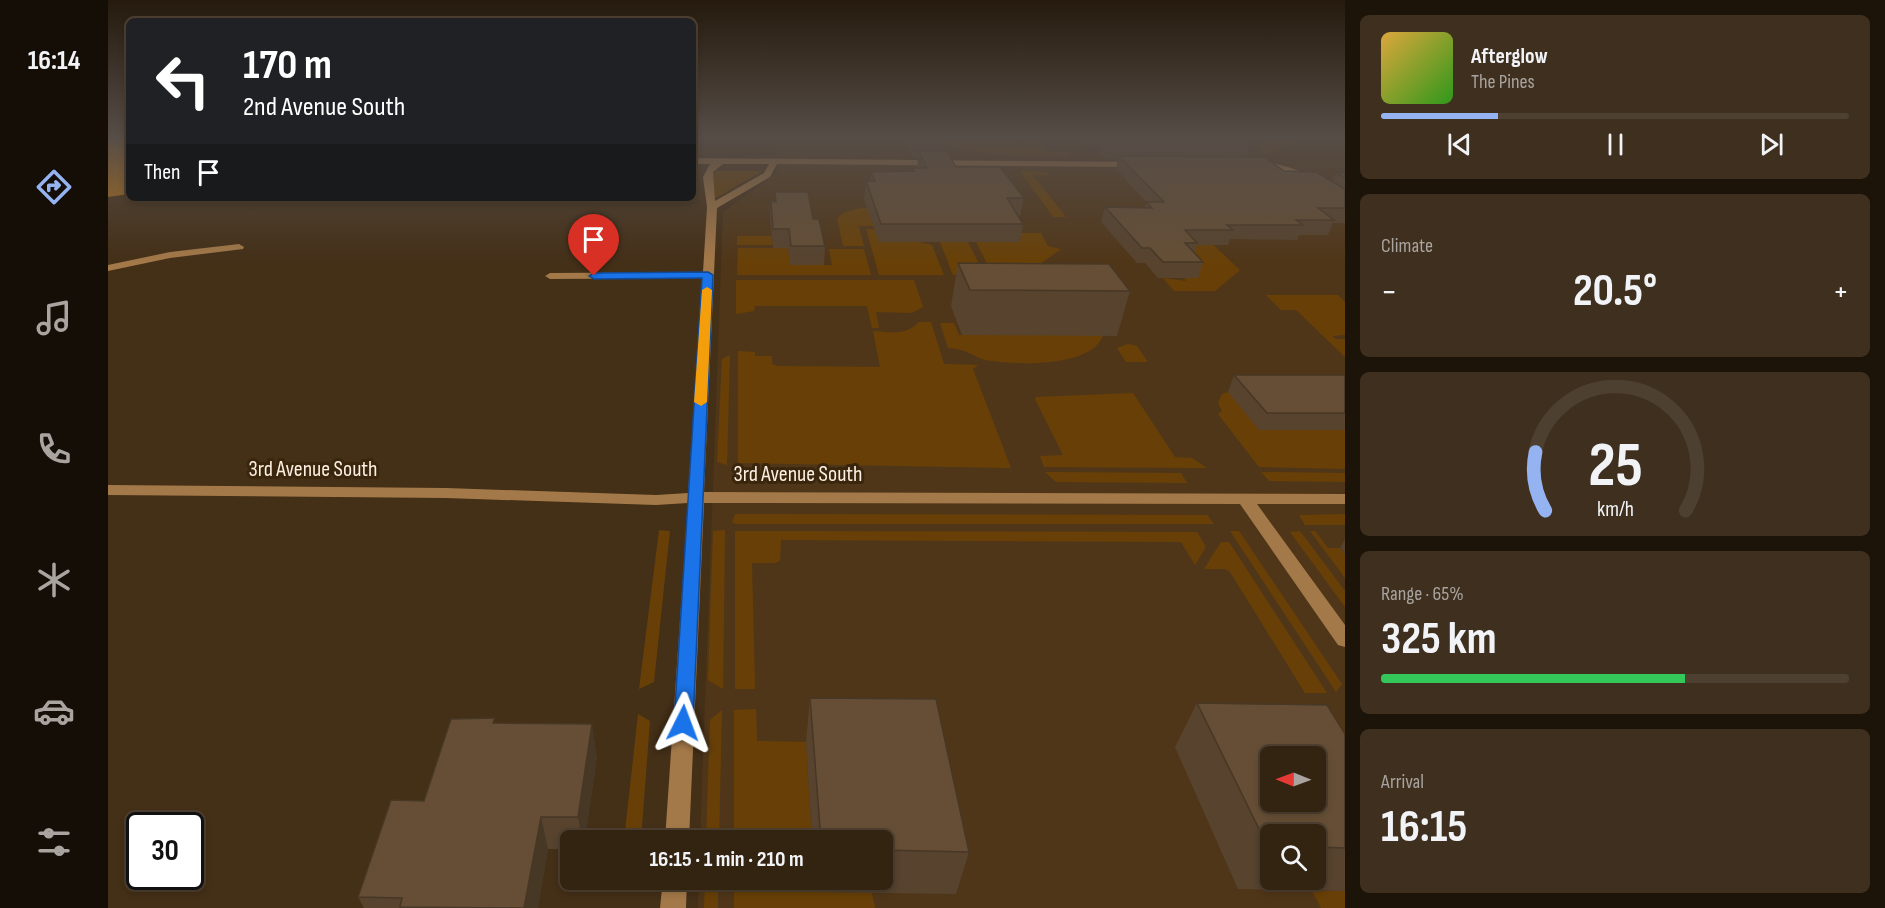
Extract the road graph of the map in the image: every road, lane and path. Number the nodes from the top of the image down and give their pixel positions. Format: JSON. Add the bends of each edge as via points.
{"nodes":[{"id":1,"x":709,"y":178,"type":"edge"},
{"id":2,"x":761,"y":178,"type":"edge"},
{"id":3,"x":1310,"y":178,"type":"edge"},
{"id":4,"x":1345,"y":202,"type":"edge"},
{"id":5,"x":712,"y":207,"type":"junction"},
{"id":6,"x":239,"y":247,"type":"dead end"},
{"id":7,"x":108,"y":268,"type":"edge"},
{"id":8,"x":708,"y":275,"type":"junction"},
{"id":9,"x":550,"y":276,"type":"dead end"},
{"id":10,"x":108,"y":490,"type":"edge"},
{"id":11,"x":695,"y":498,"type":"junction"},
{"id":12,"x":1245,"y":499,"type":"junction"},
{"id":13,"x":1345,"y":499,"type":"edge"},
{"id":14,"x":1345,"y":640,"type":"edge"},
{"id":15,"x":678,"y":830,"type":"edge"},
{"id":16,"x":674,"y":890,"type":"edge"},
{"id":17,"x":673,"y":908,"type":"edge"}],
"edges":[{"from":1,"to":5,"type":"street"},
{"from":2,"to":5,"type":"street"},
{"from":3,"to":4,"type":"street"},
{"from":5,"to":8,"type":"street"},
{"from":6,"to":7,"type":"street","via":[[170,255]]},
{"from":8,"to":9,"type":"street"},
{"from":8,"to":11,"type":"street"},
{"from":10,"to":11,"type":"street","name":"3rd Avenue South"},
{"from":11,"to":12,"type":"street","name":"3rd Avenue South"},
{"from":11,"to":15,"type":"street"},
{"from":12,"to":13,"type":"street","name":"3rd Avenue South"},
{"from":12,"to":14,"type":"street"},
{"from":16,"to":17,"type":"street"}]}
